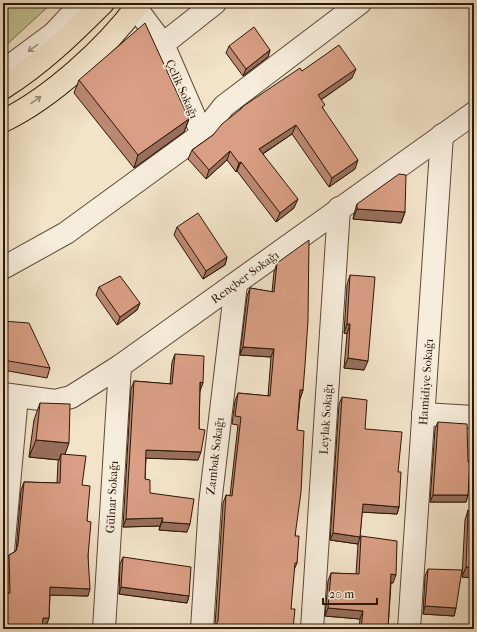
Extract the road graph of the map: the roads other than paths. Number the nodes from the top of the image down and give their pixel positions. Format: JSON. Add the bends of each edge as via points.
{"nodes":[{"id":1,"x":82,"y":3,"type":"edge"},
{"id":2,"x":103,"y":3,"type":"edge"},
{"id":3,"x":215,"y":3,"type":"edge"},
{"id":4,"x":360,"y":3,"type":"edge"},
{"id":5,"x":138,"y":6,"type":"edge"},
{"id":6,"x":163,"y":44,"type":"junction"},
{"id":7,"x":3,"y":71,"type":"edge"},
{"id":8,"x":3,"y":88,"type":"edge"},
{"id":9,"x":474,"y":113,"type":"edge"},
{"id":10,"x":3,"y":121,"type":"edge"},
{"id":11,"x":202,"y":134,"type":"junction"},
{"id":12,"x":442,"y":134,"type":"junction"},
{"id":13,"x":339,"y":208,"type":"junction"},
{"id":14,"x":3,"y":268,"type":"edge"},
{"id":15,"x":236,"y":284,"type":"junction"},
{"id":16,"x":120,"y":366,"type":"junction"},
{"id":17,"x":10,"y":395,"type":"edge"},
{"id":18,"x":424,"y":414,"type":"junction"},
{"id":19,"x":474,"y":417,"type":"edge"},
{"id":20,"x":3,"y":551,"type":"edge"},
{"id":21,"x":104,"y":629,"type":"edge"},
{"id":22,"x":202,"y":629,"type":"edge"},
{"id":23,"x":312,"y":629,"type":"edge"},
{"id":24,"x":409,"y":629,"type":"edge"}],
"edges":[{"from":1,"to":7,"type":"street","one_way":true,"via":[[54,33]]},
{"from":2,"to":8,"type":"main road","via":[[52,53]]},
{"from":3,"to":6,"type":"street","name":"Çelik Sokağı"},
{"from":4,"to":11,"type":"street","via":[[224,106]]},
{"from":5,"to":6,"type":"street","name":"Çelik Sokağı"},
{"from":10,"to":5,"type":"main road","one_way":true,"via":[[49,91],[90,58]]},
{"from":6,"to":11,"type":"street","name":"Çelik Sokağı"},
{"from":9,"to":12,"type":"street","name":"Rençber Sokağı"},
{"from":11,"to":14,"type":"street","via":[[66,233]]},
{"from":12,"to":13,"type":"street","name":"Rençber Sokağı"},
{"from":12,"to":18,"type":"street","name":"Hamidiye Sokağı"},
{"from":13,"to":15,"type":"street","name":"Rençber Sokağı"},
{"from":13,"to":23,"type":"street","name":"Leylak Sokağı"},
{"from":15,"to":16,"type":"street","name":"Rençber Sokağı"},
{"from":15,"to":22,"type":"street","name":"Zambak Sokağı","via":[[210,504]]},
{"from":16,"to":17,"type":"street","name":"Rençber Sokağı","via":[[71,397],[55,401]]},
{"from":16,"to":21,"type":"street","name":"Gülnar Sokağı"},
{"from":17,"to":20,"type":"street"},
{"from":18,"to":19,"type":"street"},
{"from":18,"to":24,"type":"street","name":"Hamidiye Sokağı"}]}
